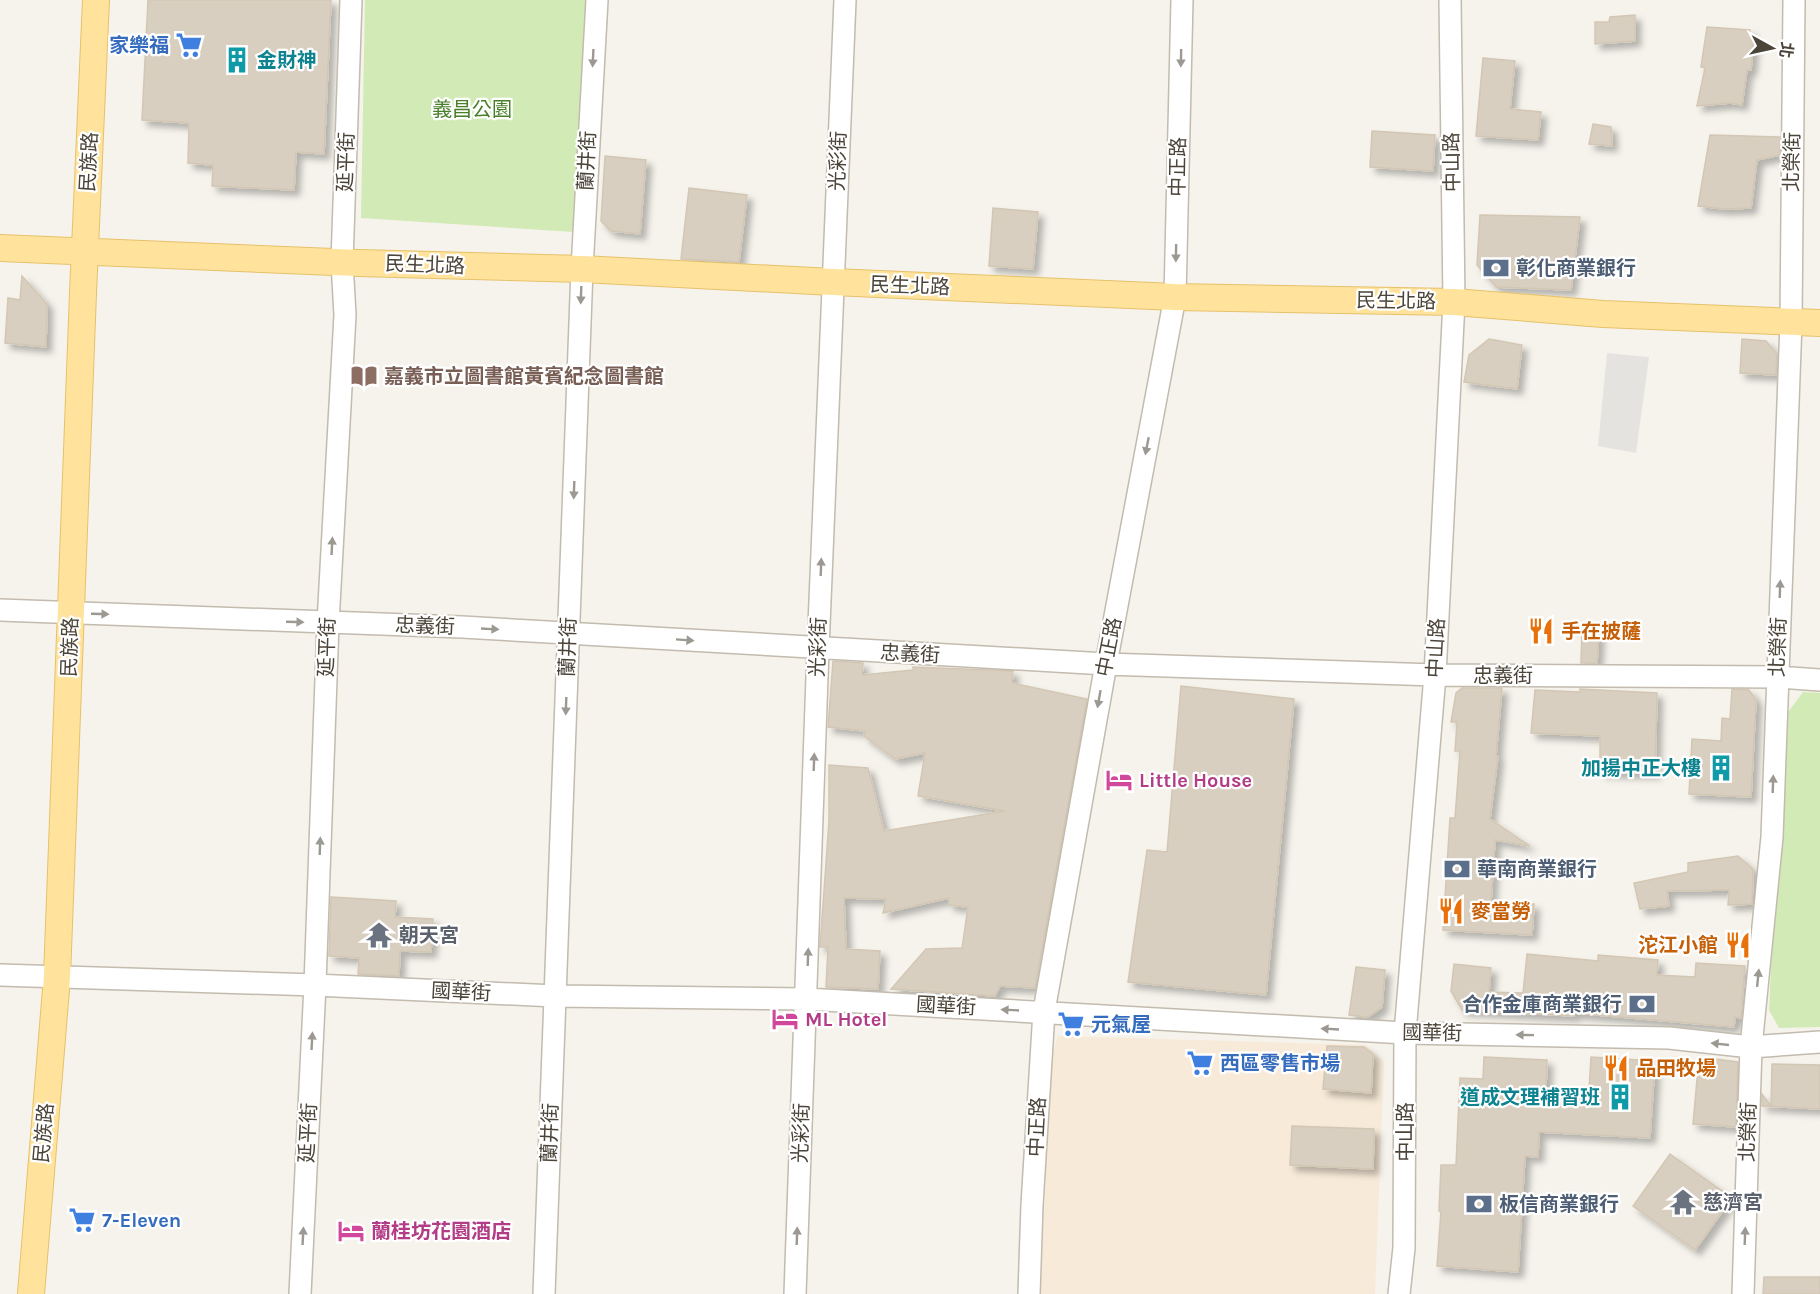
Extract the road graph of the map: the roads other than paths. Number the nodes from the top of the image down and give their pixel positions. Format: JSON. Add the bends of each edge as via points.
{"nodes":[{"id":1,"x":96,"y":0,"type":"edge"},
{"id":2,"x":351,"y":0,"type":"edge"},
{"id":3,"x":597,"y":0,"type":"edge"},
{"id":4,"x":845,"y":0,"type":"edge"},
{"id":5,"x":1182,"y":0,"type":"edge"},
{"id":6,"x":1450,"y":0,"type":"edge"},
{"id":7,"x":1794,"y":0,"type":"edge"},
{"id":8,"x":0,"y":248,"type":"edge"},
{"id":9,"x":85,"y":251,"type":"junction"},
{"id":10,"x":342,"y":262,"type":"junction"},
{"id":11,"x":582,"y":269,"type":"junction"},
{"id":12,"x":833,"y":282,"type":"junction"},
{"id":13,"x":1175,"y":297,"type":"junction"},
{"id":14,"x":1454,"y":302,"type":"junction"},
{"id":15,"x":1791,"y":322,"type":"junction"},
{"id":16,"x":1820,"y":324,"type":"edge"},
{"id":17,"x":0,"y":610,"type":"edge"},
{"id":18,"x":71,"y":613,"type":"junction"},
{"id":19,"x":328,"y":623,"type":"junction"},
{"id":20,"x":568,"y":633,"type":"junction"},
{"id":21,"x":818,"y":649,"type":"junction"},
{"id":22,"x":1106,"y":664,"type":"junction"},
{"id":23,"x":1435,"y":675,"type":"junction"},
{"id":24,"x":1777,"y":677,"type":"junction"},
{"id":25,"x":1820,"y":680,"type":"edge"},
{"id":26,"x":0,"y":975,"type":"edge"},
{"id":27,"x":57,"y":977,"type":"junction"},
{"id":28,"x":315,"y":985,"type":"junction"},
{"id":29,"x":555,"y":996,"type":"junction"},
{"id":30,"x":806,"y":999,"type":"junction"},
{"id":31,"x":1044,"y":1011,"type":"junction"},
{"id":32,"x":1405,"y":1033,"type":"junction"},
{"id":33,"x":1820,"y":1042,"type":"edge"},
{"id":34,"x":1751,"y":1047,"type":"junction"},
{"id":35,"x":31,"y":1294,"type":"edge"},
{"id":36,"x":300,"y":1294,"type":"edge"},
{"id":37,"x":544,"y":1294,"type":"edge"},
{"id":38,"x":795,"y":1294,"type":"edge"},
{"id":39,"x":1029,"y":1294,"type":"edge"},
{"id":40,"x":1399,"y":1294,"type":"edge"},
{"id":41,"x":1743,"y":1294,"type":"edge"}],
"edges":[{"from":1,"to":9,"type":"main road","name":"民族路"},
{"from":2,"to":10,"type":"street","name":"延平街"},
{"from":3,"to":11,"type":"street","name":"蘭井街","one_way":true},
{"from":4,"to":12,"type":"street","name":"光彩街"},
{"from":5,"to":13,"type":"street","name":"中正路","one_way":true},
{"from":6,"to":14,"type":"street","name":"中山路"},
{"from":7,"to":15,"type":"street","name":"北榮街"},
{"from":8,"to":9,"type":"main road","name":"民生北路"},
{"from":9,"to":10,"type":"main road","name":"民生北路"},
{"from":9,"to":18,"type":"main road","name":"民族路"},
{"from":10,"to":11,"type":"main road","name":"民生北路"},
{"from":19,"to":10,"type":"street","name":"延平街","one_way":true,"via":[[345,315]]},
{"from":11,"to":12,"type":"main road","name":"民生北路"},
{"from":11,"to":20,"type":"street","name":"蘭井街","one_way":true},
{"from":12,"to":13,"type":"main road","name":"民生北路"},
{"from":21,"to":12,"type":"street","name":"光彩街","one_way":true},
{"from":13,"to":14,"type":"main road","name":"民生北路"},
{"from":13,"to":22,"type":"street","name":"中正路","one_way":true},
{"from":14,"to":15,"type":"main road","name":"民生北路","via":[[1603,314]]},
{"from":14,"to":23,"type":"street","name":"中山路"},
{"from":15,"to":16,"type":"main road","name":"民生北路"},
{"from":24,"to":15,"type":"street","name":"北榮街","one_way":true},
{"from":17,"to":18,"type":"street","name":"忠義街"},
{"from":18,"to":19,"type":"street","name":"忠義街","one_way":true},
{"from":18,"to":27,"type":"main road","name":"民族路"},
{"from":19,"to":20,"type":"street","name":"忠義街","one_way":true},
{"from":28,"to":19,"type":"street","name":"延平街","one_way":true},
{"from":20,"to":21,"type":"street","name":"忠義街","one_way":true},
{"from":20,"to":29,"type":"street","name":"蘭井街","one_way":true},
{"from":21,"to":22,"type":"street","name":"忠義街"},
{"from":30,"to":21,"type":"street","name":"光彩街","one_way":true},
{"from":22,"to":23,"type":"street","name":"忠義街"},
{"from":22,"to":31,"type":"street","name":"中正路","one_way":true},
{"from":23,"to":24,"type":"street","name":"忠義街"},
{"from":23,"to":32,"type":"street","name":"中山路"},
{"from":24,"to":25,"type":"street","name":"忠義街"},
{"from":34,"to":24,"type":"street","name":"北榮街","one_way":true,"via":[[1772,837]]},
{"from":26,"to":27,"type":"street","name":"國華街"},
{"from":27,"to":28,"type":"street","name":"國華街"},
{"from":27,"to":35,"type":"main road","name":"民族路"},
{"from":28,"to":29,"type":"street","name":"國華街"},
{"from":36,"to":28,"type":"street","name":"延平街","one_way":true},
{"from":29,"to":30,"type":"street","name":"國華街"},
{"from":29,"to":37,"type":"street","name":"蘭井街"},
{"from":31,"to":30,"type":"street","name":"國華街","one_way":true},
{"from":38,"to":30,"type":"street","name":"光彩街","one_way":true},
{"from":32,"to":31,"type":"street","name":"國華街","one_way":true},
{"from":31,"to":39,"type":"street","name":"中正路"},
{"from":34,"to":32,"type":"street","name":"國華街","one_way":true,"via":[[1669,1038]]},
{"from":32,"to":40,"type":"street","name":"中山路","via":[[1404,1248]]},
{"from":33,"to":34,"type":"street","name":"國華街"},
{"from":41,"to":34,"type":"street","name":"北榮街","one_way":true}]}
